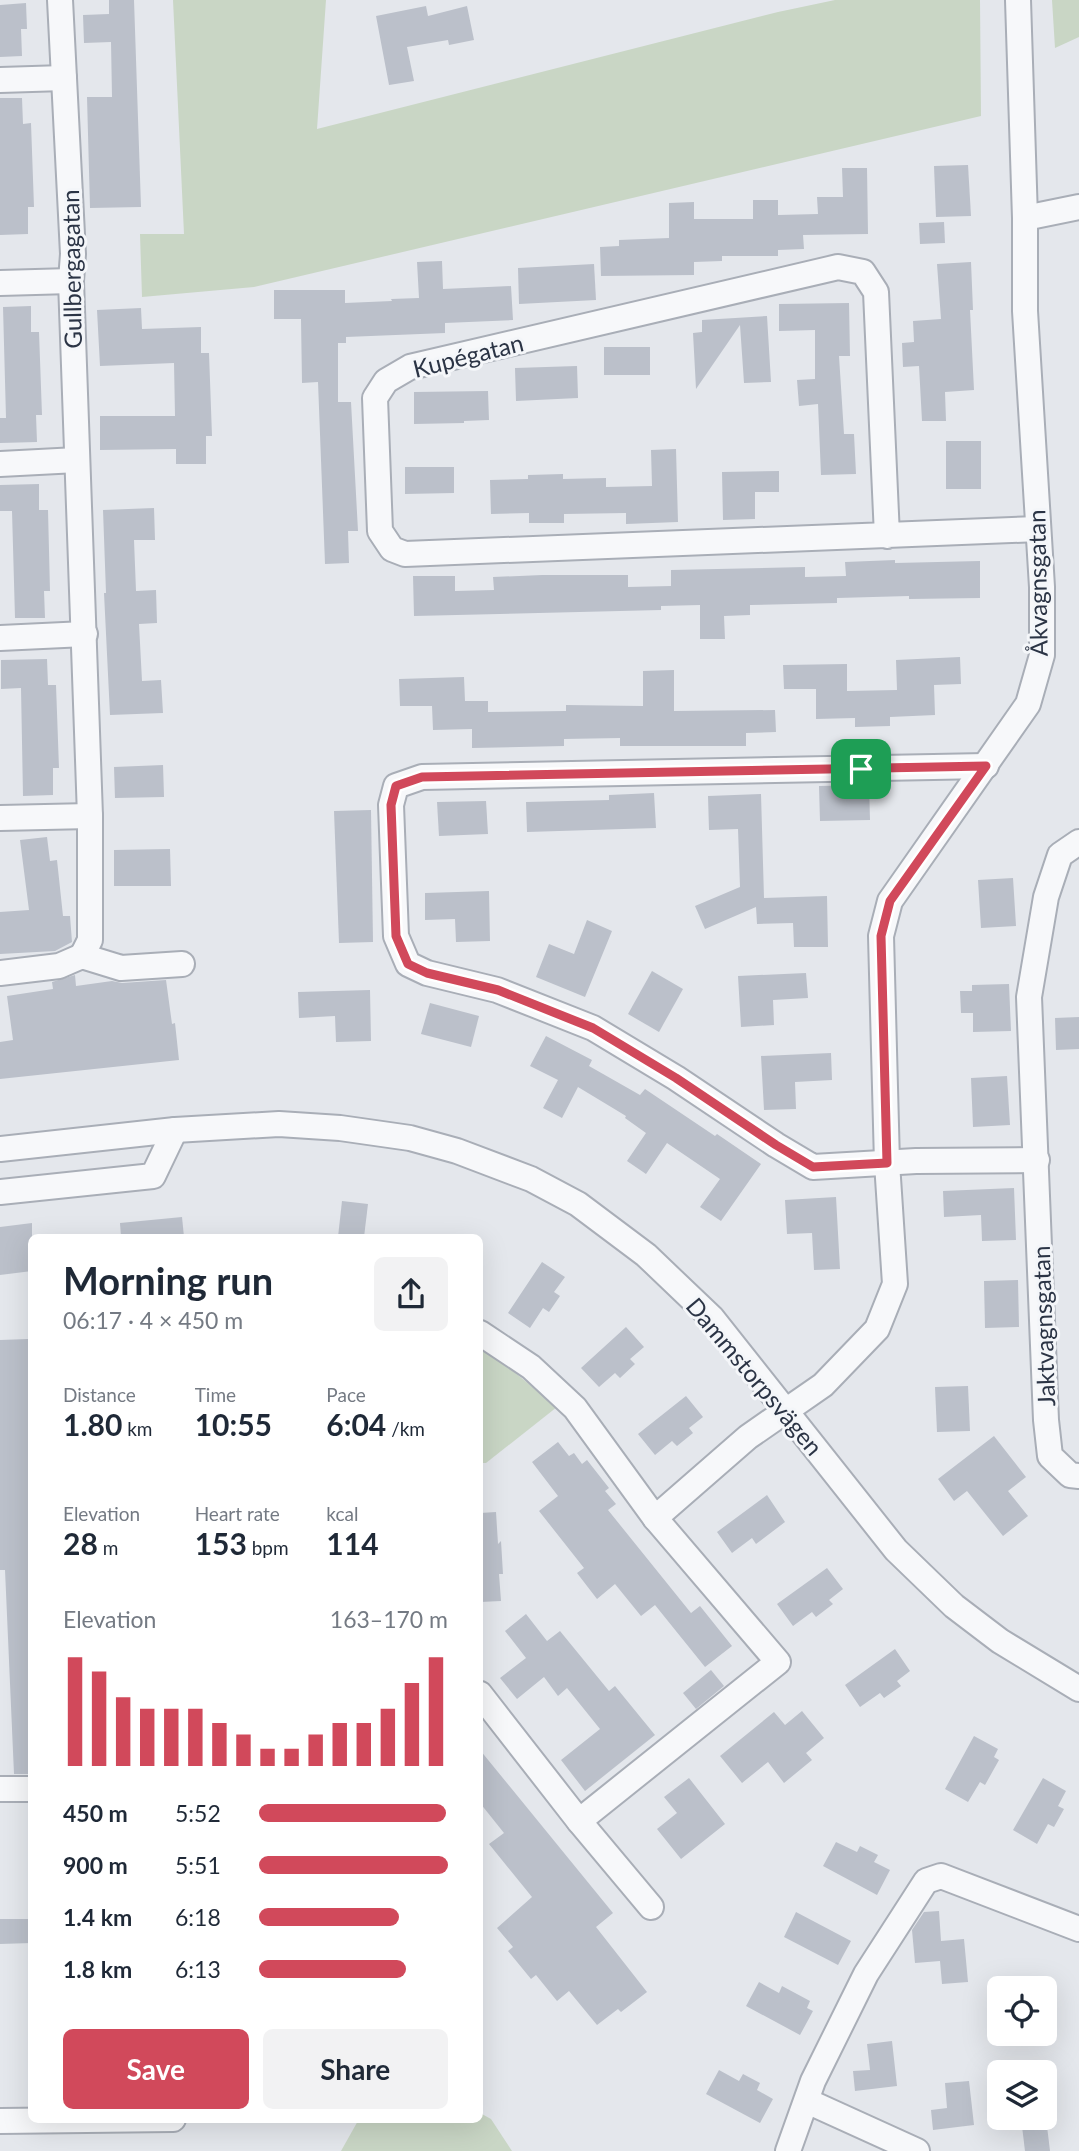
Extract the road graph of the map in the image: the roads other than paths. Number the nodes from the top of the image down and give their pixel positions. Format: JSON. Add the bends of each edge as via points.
{"nodes":[{"id":1,"x":60,"y":0,"type":"edge"},
{"id":2,"x":1018,"y":0,"type":"edge"},
{"id":3,"x":64,"y":78,"type":"junction"},
{"id":4,"x":0,"y":80,"type":"edge"},
{"id":5,"x":1079,"y":206,"type":"edge"},
{"id":6,"x":1025,"y":218,"type":"junction"},
{"id":7,"x":71,"y":281,"type":"junction"},
{"id":8,"x":0,"y":283,"type":"edge"},
{"id":9,"x":77,"y":460,"type":"junction"},
{"id":10,"x":0,"y":464,"type":"edge"},
{"id":11,"x":1038,"y":529,"type":"junction"},
{"id":12,"x":887,"y":536,"type":"junction"},
{"id":13,"x":85,"y":634,"type":"junction"},
{"id":14,"x":0,"y":638,"type":"edge"},
{"id":15,"x":986,"y":766,"type":"junction"},
{"id":16,"x":90,"y":816,"type":"junction"},
{"id":17,"x":0,"y":818,"type":"edge"},
{"id":18,"x":1079,"y":842,"type":"edge"},
{"id":19,"x":82,"y":956,"type":"junction"},
{"id":20,"x":182,"y":964,"type":"dead end"},
{"id":21,"x":0,"y":973,"type":"edge"},
{"id":22,"x":175,"y":1130,"type":"junction"},
{"id":23,"x":0,"y":1149,"type":"edge"},
{"id":24,"x":1037,"y":1160,"type":"junction"},
{"id":25,"x":887,"y":1163,"type":"junction"},
{"id":26,"x":0,"y":1192,"type":"edge"},
{"id":27,"x":483,"y":1335,"type":"edge"},
{"id":28,"x":786,"y":1411,"type":"junction"},
{"id":29,"x":1079,"y":1476,"type":"edge"},
{"id":30,"x":655,"y":1518,"type":"junction"},
{"id":31,"x":1079,"y":1689,"type":"edge"},
{"id":32,"x":483,"y":1698,"type":"edge"},
{"id":33,"x":0,"y":1789,"type":"edge"},
{"id":34,"x":28,"y":1789,"type":"edge"},
{"id":35,"x":579,"y":1821,"type":"junction"},
{"id":36,"x":651,"y":1907,"type":"dead end"},
{"id":37,"x":1079,"y":1929,"type":"edge"},
{"id":38,"x":807,"y":2101,"type":"junction"},
{"id":39,"x":0,"y":2121,"type":"edge"},
{"id":40,"x":28,"y":2121,"type":"edge"},
{"id":41,"x":789,"y":2151,"type":"edge"},
{"id":42,"x":917,"y":2151,"type":"edge"}],
"edges":[{"from":1,"to":3,"type":"street","name":"Gullbergagatan"},
{"from":2,"to":6,"type":"street","name":"Åkvagnsgatan"},
{"from":3,"to":4,"type":"street"},
{"from":3,"to":7,"type":"street","name":"Gullbergagatan","via":[[74,254]]},
{"from":5,"to":6,"type":"street"},
{"from":6,"to":11,"type":"street","name":"Åkvagnsgatan","via":[[1025,311]]},
{"from":7,"to":8,"type":"street"},
{"from":7,"to":9,"type":"street","name":"Gullbergagatan"},
{"from":9,"to":10,"type":"street"},
{"from":9,"to":13,"type":"street","name":"Gullbergagatan"},
{"from":11,"to":12,"type":"street","name":"Kupégatan"},
{"from":11,"to":15,"type":"street","name":"Åkvagnsgatan","via":[[1042,655],[1028,704]]},
{"from":12,"to":12,"type":"street","name":"Kupégatan","via":[[405,554],[392,548],[380,531],[374,398],[386,381],[410,367],[838,267],[863,272],[876,292]]},
{"from":13,"to":14,"type":"street"},
{"from":13,"to":16,"type":"street","name":"Gullbergagatan"},
{"from":15,"to":25,"type":"street","name":"Åkvagnsgatan","via":[[890,901],[881,936]]},
{"from":15,"to":25,"type":"street","via":[[422,777],[396,786],[391,805],[396,936],[408,964],[498,990],[593,1028],[813,1167]]},
{"from":16,"to":17,"type":"street"},
{"from":16,"to":19,"type":"street","name":"Gullbergagatan","via":[[90,940]]},
{"from":18,"to":24,"type":"street","name":"Jaktvagnsgatan","via":[[1060,855],[1046,897],[1029,997]]},
{"from":19,"to":20,"type":"street","via":[[121,968]]},
{"from":19,"to":21,"type":"street","via":[[60,966]]},
{"from":22,"to":23,"type":"street","name":"Dammstorpsvägen"},
{"from":22,"to":26,"type":"street","via":[[153,1176]]},
{"from":22,"to":28,"type":"street","name":"Dammstorpsvägen","via":[[270,1124],[340,1128],[410,1138],[531,1179],[578,1204],[646,1255],[712,1318]]},
{"from":24,"to":25,"type":"street"},
{"from":24,"to":29,"type":"street","name":"Jaktvagnsgatan","via":[[1050,1456],[1070,1475]]},
{"from":25,"to":28,"type":"street","name":"Åkvagnsgatan","via":[[895,1284],[886,1307],[877,1329],[832,1376]]},
{"from":27,"to":30,"type":"street","via":[[531,1367],[575,1408]]},
{"from":28,"to":30,"type":"street","name":"Åkvagnsgatan","via":[[748,1437]]},
{"from":28,"to":31,"type":"street","name":"Dammstorpsvägen","via":[[897,1550],[944,1596],[1000,1641]]},
{"from":30,"to":35,"type":"street","via":[[778,1662]]},
{"from":32,"to":35,"type":"street"},
{"from":33,"to":34,"type":"street"},
{"from":35,"to":36,"type":"street"},
{"from":37,"to":38,"type":"street","via":[[941,1876],[926,1881],[866,1974]]},
{"from":38,"to":41,"type":"street"},
{"from":38,"to":42,"type":"street"},
{"from":39,"to":40,"type":"street"}]}
